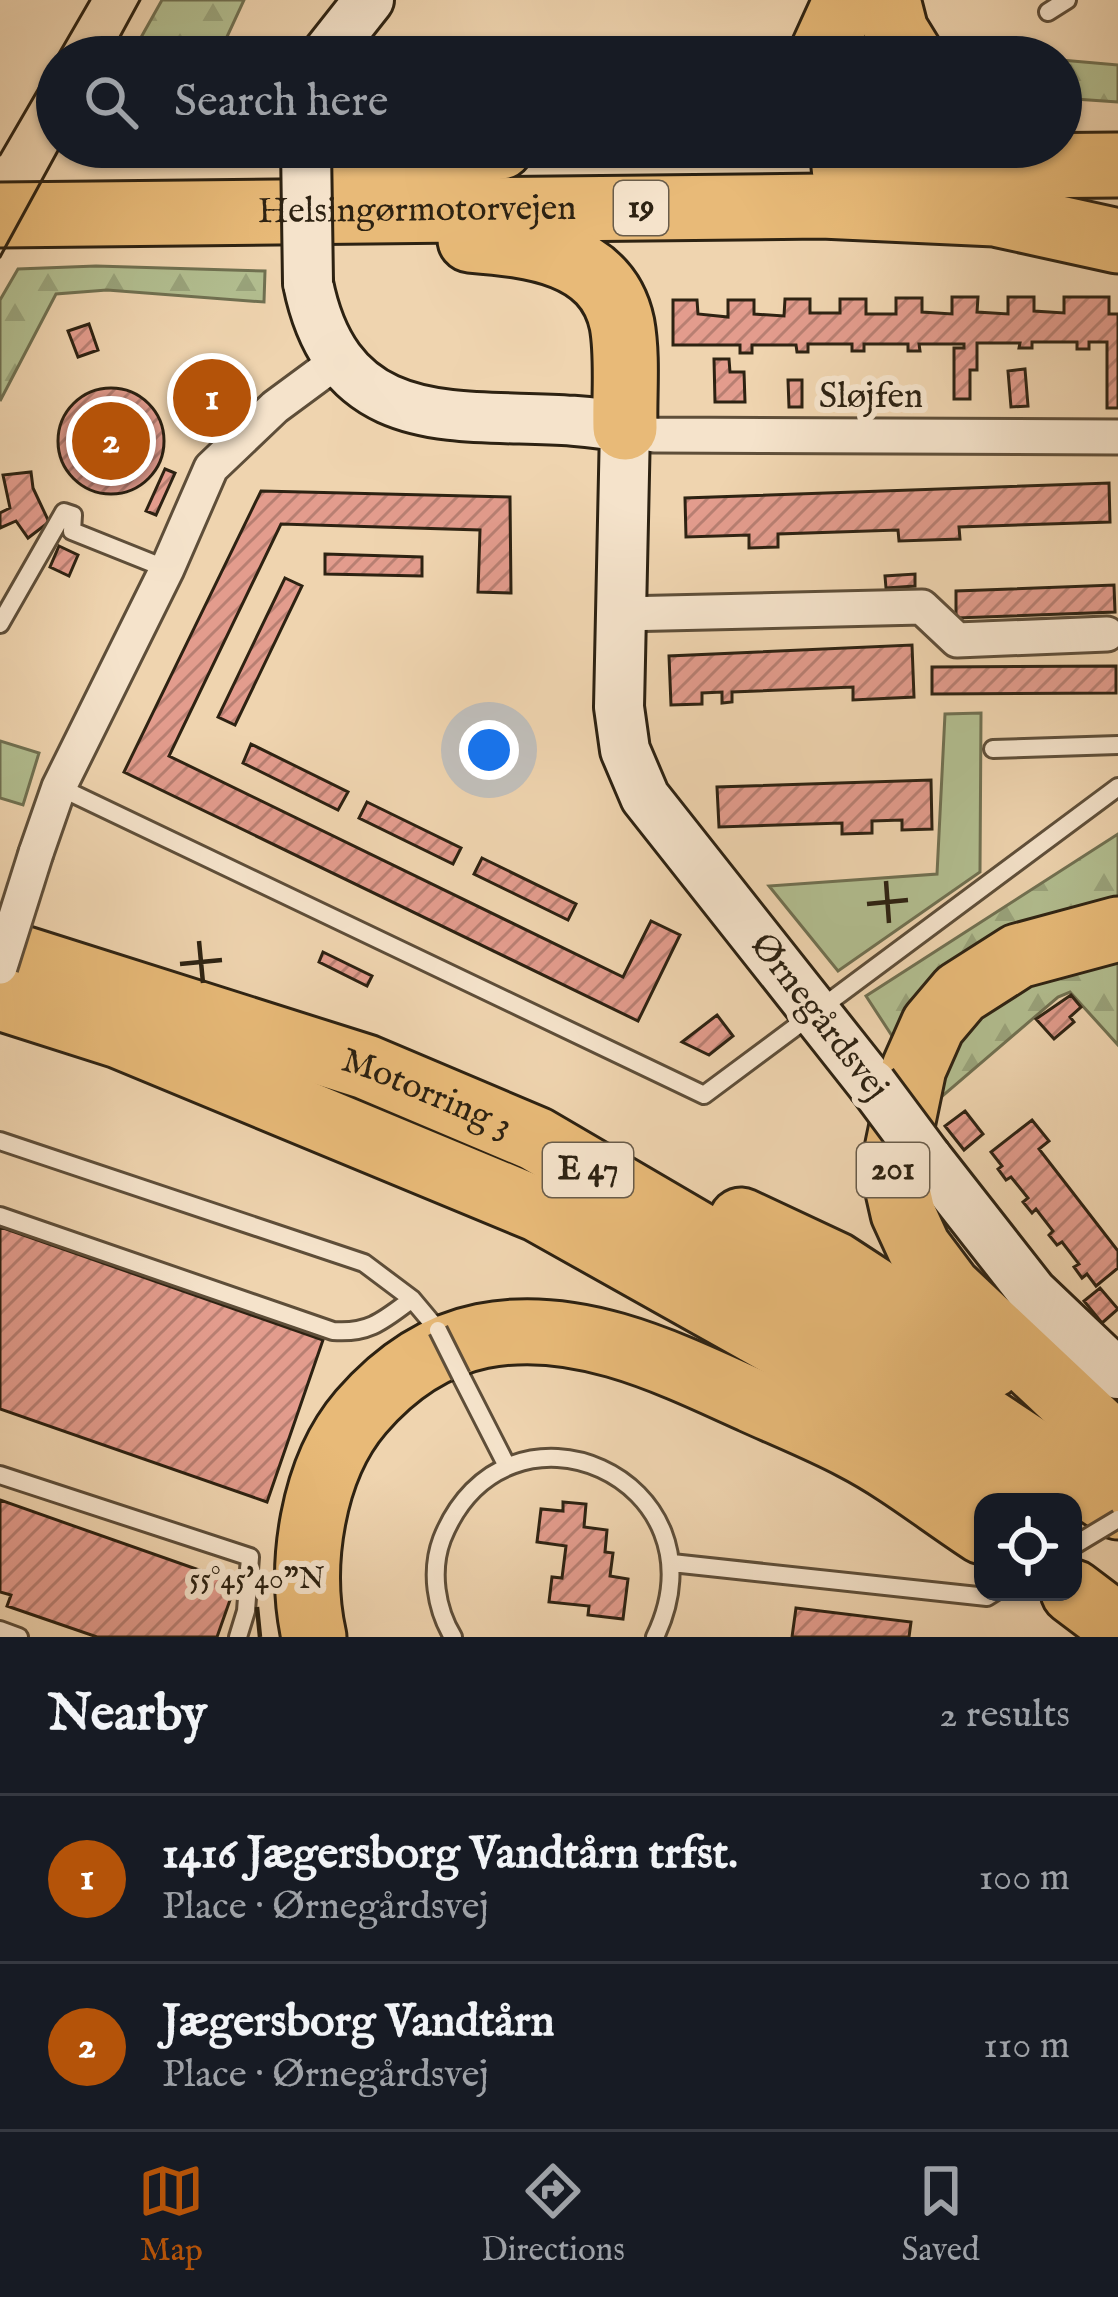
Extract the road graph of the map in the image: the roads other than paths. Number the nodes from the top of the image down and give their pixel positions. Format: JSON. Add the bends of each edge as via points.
{"nodes":[{"id":1,"x":368,"y":0,"type":"edge"},
{"id":2,"x":846,"y":0,"type":"edge"},
{"id":3,"x":888,"y":0,"type":"edge"},
{"id":4,"x":1067,"y":0,"type":"edge"},
{"id":5,"x":1048,"y":12,"type":"dead end"},
{"id":6,"x":340,"y":36,"type":"edge"},
{"id":7,"x":830,"y":36,"type":"edge"},
{"id":8,"x":899,"y":36,"type":"edge"},
{"id":9,"x":1082,"y":144,"type":"edge"},
{"id":10,"x":1118,"y":151,"type":"edge"},
{"id":11,"x":1082,"y":165,"type":"edge"},
{"id":12,"x":1118,"y":165,"type":"edge"},
{"id":13,"x":168,"y":168,"type":"edge"},
{"id":14,"x":316,"y":168,"type":"edge"},
{"id":15,"x":0,"y":177,"type":"edge"},
{"id":16,"x":160,"y":213,"type":"junction"},
{"id":17,"x":0,"y":214,"type":"edge"},
{"id":18,"x":1118,"y":241,"type":"edge"},
{"id":19,"x":340,"y":359,"type":"junction"},
{"id":20,"x":626,"y":428,"type":"junction"},
{"id":21,"x":1118,"y":437,"type":"edge"},
{"id":22,"x":167,"y":569,"type":"junction"},
{"id":23,"x":621,"y":614,"type":"junction"},
{"id":24,"x":0,"y":624,"type":"edge"},
{"id":25,"x":1107,"y":634,"type":"dead end"},
{"id":26,"x":1118,"y":745,"type":"edge"},
{"id":27,"x":993,"y":749,"type":"dead end"},
{"id":28,"x":59,"y":787,"type":"junction"},
{"id":29,"x":1118,"y":787,"type":"edge"},
{"id":30,"x":1118,"y":929,"type":"edge"},
{"id":31,"x":0,"y":951,"type":"edge"},
{"id":32,"x":0,"y":968,"type":"edge"},
{"id":33,"x":0,"y":998,"type":"edge"},
{"id":34,"x":818,"y":1013,"type":"junction"},
{"id":35,"x":536,"y":1139,"type":"junction"},
{"id":36,"x":0,"y":1141,"type":"edge"},
{"id":37,"x":0,"y":1216,"type":"edge"},
{"id":38,"x":412,"y":1299,"type":"junction"},
{"id":39,"x":1118,"y":1374,"type":"edge"},
{"id":40,"x":1118,"y":1448,"type":"edge"},
{"id":41,"x":507,"y":1466,"type":"junction"},
{"id":42,"x":0,"y":1475,"type":"edge"},
{"id":43,"x":1005,"y":1493,"type":"edge"},
{"id":44,"x":1118,"y":1508,"type":"edge"},
{"id":45,"x":1118,"y":1519,"type":"edge"},
{"id":46,"x":974,"y":1526,"type":"edge"},
{"id":47,"x":1082,"y":1538,"type":"edge"},
{"id":48,"x":1082,"y":1549,"type":"edge"},
{"id":49,"x":672,"y":1563,"type":"junction"},
{"id":50,"x":1118,"y":1571,"type":"edge"},
{"id":51,"x":974,"y":1592,"type":"edge"},
{"id":52,"x":1082,"y":1599,"type":"edge"},
{"id":53,"x":1118,"y":1626,"type":"edge"},
{"id":54,"x":0,"y":1630,"type":"edge"},
{"id":55,"x":19,"y":1637,"type":"edge"},
{"id":56,"x":238,"y":1637,"type":"edge"},
{"id":57,"x":314,"y":1637,"type":"edge"},
{"id":58,"x":453,"y":1637,"type":"edge"},
{"id":59,"x":655,"y":1637,"type":"edge"}],
"edges":[{"from":1,"to":6,"type":"street"},
{"from":2,"to":7,"type":"highway"},
{"from":3,"to":8,"type":"highway"},
{"from":4,"to":5,"type":"lane"},
{"from":9,"to":10,"type":"highway"},
{"from":11,"to":12,"type":"highway","name":"Helsingørmotorvejen","number":"19"},
{"from":13,"to":15,"type":"highway","name":"Helsingørmotorvejen","number":"19"},
{"from":14,"to":19,"type":"street","bridge":true,"via":[[308,284]]},
{"from":16,"to":17,"type":"highway","name":"Helsingørmotorvejen","number":"19"},
{"from":16,"to":18,"type":"highway","name":"Helsingørmotorvejen","number":"19","via":[[822,206],[995,214]]},
{"from":16,"to":20,"type":"highway","via":[[529,245],[568,258],[607,289],[622,325]]},
{"from":19,"to":20,"type":"street","via":[[391,401],[432,415]]},
{"from":19,"to":22,"type":"street","via":[[275,406],[211,468]]},
{"from":20,"to":21,"type":"street","name":"Sløjfen","via":[[654,435]]},
{"from":20,"to":23,"type":"street","name":"Ørnegårdsvej"},
{"from":22,"to":24,"type":"lane","via":[[72,531],[73,515],[64,512]]},
{"from":22,"to":28,"type":"street"},
{"from":23,"to":25,"type":"street","via":[[922,607],[957,640]]},
{"from":23,"to":34,"type":"street","name":"Ørnegårdsvej","via":[[625,750],[645,797]]},
{"from":26,"to":27,"type":"lane"},
{"from":28,"to":32,"type":"street","bridge":true},
{"from":28,"to":34,"type":"lane","via":[[704,1095]]},
{"from":29,"to":34,"type":"lane"},
{"from":30,"to":40,"type":"highway","number":"201","via":[[1018,956],[960,993],[933,1025],[914,1068],[892,1169],[919,1248],[949,1288]]},
{"from":31,"to":35,"type":"highway","name":"Motorring 3","number":"E 47","via":[[366,1067]]},
{"from":33,"to":43,"type":"highway","name":"Motorring 3","number":"E 47","via":[[119,1036],[539,1210],[853,1385]]},
{"from":34,"to":39,"type":"street","name":"Ørnegårdsvej","bridge":true,"via":[[1032,1292]]},
{"from":35,"to":40,"type":"highway","via":[[593,1149],[835,1264]]},
{"from":35,"to":44,"type":"highway","name":"Motorring 3","number":"E 47","via":[[763,1272]]},
{"from":36,"to":38,"type":"lane","via":[[364,1263]]},
{"from":37,"to":38,"type":"lane","via":[[333,1331],[372,1329]]},
{"from":38,"to":41,"type":"lane","bridge":true,"via":[[438,1330]]},
{"from":41,"to":49,"type":"lane","via":[[569,1457],[600,1466],[649,1504]]},
{"from":41,"to":58,"type":"lane","via":[[452,1514],[438,1550],[435,1587]]},
{"from":42,"to":56,"type":"lane","via":[[250,1557]]},
{"from":45,"to":47,"type":"lane","bridge":true},
{"from":46,"to":57,"type":"highway","via":[[856,1448],[643,1351],[552,1334],[484,1335],[427,1354],[348,1427],[309,1527],[306,1599]]},
{"from":48,"to":50,"type":"highway"},
{"from":49,"to":51,"type":"lane"},
{"from":49,"to":59,"type":"lane","via":[[670,1600]]},
{"from":52,"to":53,"type":"highway"},
{"from":54,"to":55,"type":"lane"}]}
